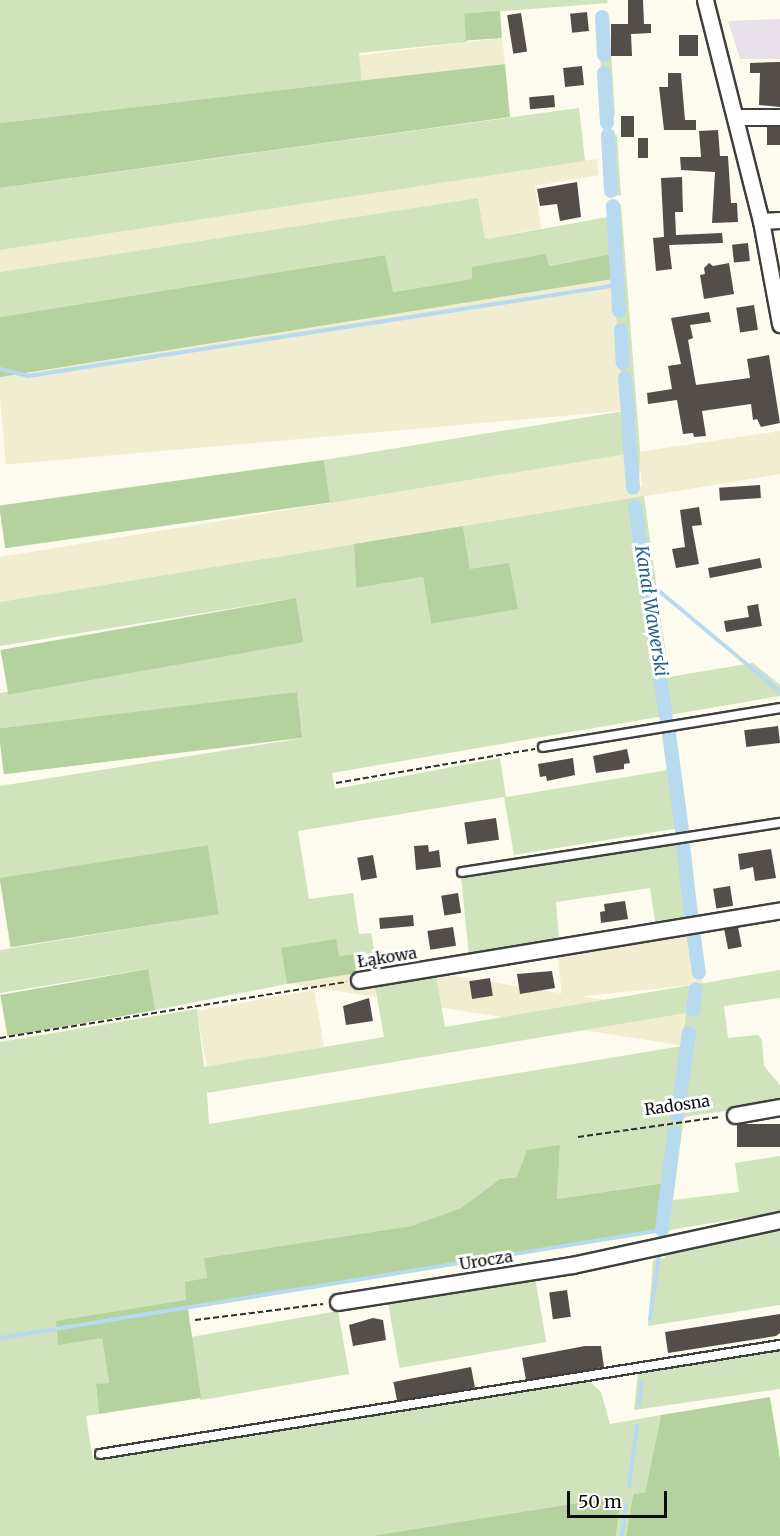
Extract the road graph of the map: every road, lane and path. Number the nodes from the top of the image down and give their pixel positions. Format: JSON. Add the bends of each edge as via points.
{"nodes":[{"id":1,"x":705,"y":0,"type":"edge"},
{"id":2,"x":736,"y":117,"type":"junction"},
{"id":3,"x":780,"y":117,"type":"edge"},
{"id":4,"x":780,"y":220,"type":"edge"},
{"id":5,"x":761,"y":221,"type":"junction"},
{"id":6,"x":780,"y":324,"type":"edge"},
{"id":7,"x":780,"y":708,"type":"edge"},
{"id":8,"x":543,"y":747,"type":"joint"},
{"id":9,"x":336,"y":783,"type":"dead end"},
{"id":10,"x":780,"y":823,"type":"edge"},
{"id":11,"x":462,"y":872,"type":"dead end"},
{"id":12,"x":780,"y":910,"type":"edge"},
{"id":13,"x":359,"y":980,"type":"joint"},
{"id":14,"x":0,"y":1038,"type":"edge"},
{"id":15,"x":780,"y":1107,"type":"edge"},
{"id":16,"x":735,"y":1115,"type":"joint"},
{"id":17,"x":578,"y":1137,"type":"dead end"},
{"id":18,"x":780,"y":1220,"type":"edge"},
{"id":19,"x":338,"y":1302,"type":"joint"},
{"id":20,"x":195,"y":1320,"type":"dead end"},
{"id":21,"x":780,"y":1345,"type":"edge"},
{"id":22,"x":100,"y":1454,"type":"dead end"}],
"edges":[{"from":1,"to":2,"type":"street"},
{"from":2,"to":3,"type":"street"},
{"from":2,"to":5,"type":"street"},
{"from":4,"to":5,"type":"street"},
{"from":5,"to":6,"type":"street"},
{"from":7,"to":8,"type":"lane"},
{"from":8,"to":9,"type":"path"},
{"from":10,"to":11,"type":"lane"},
{"from":12,"to":13,"type":"street","name":"Łąkowa"},
{"from":13,"to":14,"type":"path","name":"Łąkowa"},
{"from":15,"to":16,"type":"street","name":"Radosna"},
{"from":16,"to":17,"type":"path","name":"Radosna"},
{"from":18,"to":19,"type":"street","name":"Urocza","via":[[572,1264]]},
{"from":19,"to":20,"type":"path"},
{"from":21,"to":22,"type":"lane"}]}
